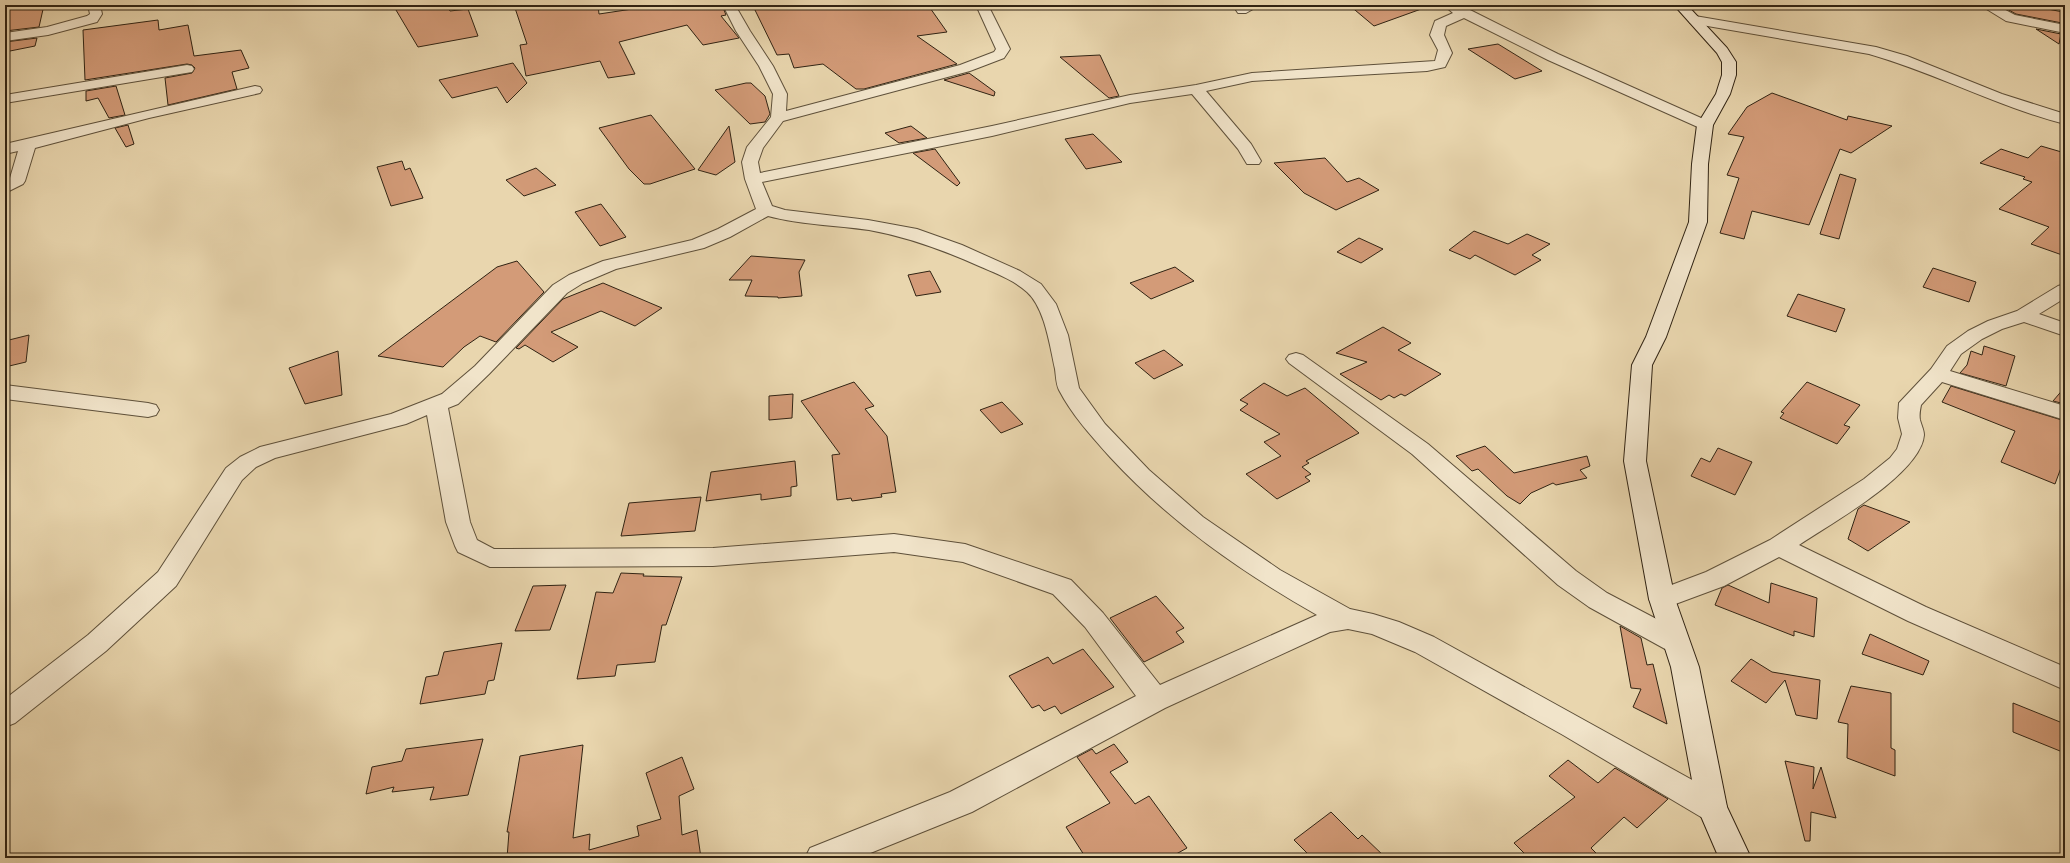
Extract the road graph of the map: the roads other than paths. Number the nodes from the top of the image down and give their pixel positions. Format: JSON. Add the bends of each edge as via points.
{"nodes":[{"id":1,"x":94,"y":5,"type":"edge"},
{"id":2,"x":729,"y":5,"type":"edge"},
{"id":3,"x":982,"y":5,"type":"edge"},
{"id":4,"x":1254,"y":5,"type":"edge"},
{"id":5,"x":1447,"y":5,"type":"edge"},
{"id":6,"x":1986,"y":5,"type":"edge"},
{"id":7,"x":1242,"y":10,"type":"dead end"},
{"id":8,"x":1687,"y":12,"type":"edge"},
{"id":9,"x":1466,"y":13,"type":"junction"},
{"id":10,"x":2065,"y":29,"type":"edge"},
{"id":11,"x":5,"y":37,"type":"edge"},
{"id":12,"x":187,"y":69,"type":"dead end"},
{"id":13,"x":1196,"y":89,"type":"junction"},
{"id":14,"x":255,"y":90,"type":"dead end"},
{"id":15,"x":5,"y":99,"type":"edge"},
{"id":16,"x":2045,"y":112,"type":"junction"},
{"id":17,"x":2065,"y":113,"type":"edge"},
{"id":18,"x":778,"y":118,"type":"junction"},
{"id":19,"x":2065,"y":118,"type":"edge"},
{"id":20,"x":1705,"y":125,"type":"junction"},
{"id":21,"x":28,"y":145,"type":"junction"},
{"id":22,"x":5,"y":149,"type":"edge"},
{"id":23,"x":1252,"y":161,"type":"dead end"},
{"id":24,"x":753,"y":179,"type":"junction"},
{"id":25,"x":5,"y":188,"type":"edge"},
{"id":26,"x":766,"y":210,"type":"junction"},
{"id":27,"x":2065,"y":290,"type":"edge"},
{"id":28,"x":2024,"y":315,"type":"junction"},
{"id":29,"x":2065,"y":330,"type":"edge"},
{"id":30,"x":1296,"y":358,"type":"dead end"},
{"id":31,"x":1938,"y":374,"type":"junction"},
{"id":32,"x":5,"y":392,"type":"edge"},
{"id":33,"x":436,"y":403,"type":"junction"},
{"id":34,"x":148,"y":410,"type":"dead end"},
{"id":35,"x":2065,"y":413,"type":"edge"},
{"id":36,"x":1779,"y":546,"type":"junction"},
{"id":37,"x":1662,"y":598,"type":"junction"},
{"id":38,"x":1344,"y":618,"type":"junction"},
{"id":39,"x":1676,"y":642,"type":"junction"},
{"id":40,"x":2065,"y":679,"type":"edge"},
{"id":41,"x":1155,"y":700,"type":"junction"},
{"id":42,"x":5,"y":715,"type":"edge"},
{"id":43,"x":1712,"y":807,"type":"junction"},
{"id":44,"x":821,"y":858,"type":"edge"},
{"id":45,"x":1735,"y":858,"type":"edge"}],
"edges":[{"from":1,"to":11,"type":"street","via":[[96,14],[92,19],[48,31]]},
{"from":2,"to":18,"type":"street","via":[[780,94]]},
{"from":3,"to":18,"type":"street","via":[[1001,42],[1003,49],[999,55],[966,68],[908,85]]},
{"from":4,"to":7,"type":"street"},
{"from":5,"to":9,"type":"street"},
{"from":6,"to":10,"type":"street","via":[[2011,18]]},
{"from":8,"to":16,"type":"street","via":[[1870,50]]},
{"from":8,"to":20,"type":"street","via":[[1729,62],[1729,75],[1724,94]]},
{"from":9,"to":13,"type":"street","via":[[1440,24],[1438,35],[1446,56],[1440,64],[1427,67],[1252,77]]},
{"from":9,"to":20,"type":"street","via":[[1553,57]]},
{"from":12,"to":15,"type":"street"},
{"from":13,"to":23,"type":"street","via":[[1245,147]]},
{"from":13,"to":24,"type":"street","via":[[1130,99],[984,133]]},
{"from":14,"to":21,"type":"street","via":[[147,114]]},
{"from":16,"to":17,"type":"street"},
{"from":16,"to":19,"type":"street"},
{"from":18,"to":24,"type":"street","via":[[754,147],[750,162]]},
{"from":20,"to":37,"type":"street","via":[[1700,164],[1698,222],[1656,338],[1642,365],[1635,461]]},
{"from":21,"to":22,"type":"street"},
{"from":21,"to":25,"type":"street","via":[[17,181]]},
{"from":24,"to":26,"type":"street"},
{"from":26,"to":33,"type":"street","via":[[700,243],[595,268],[575,278],[560,289],[482,370],[450,399]]},
{"from":26,"to":38,"type":"street","via":[[784,215],[911,233],[956,249],[1013,275],[1034,288],[1046,304],[1058,335],[1069,389],[1097,429],[1141,476],[1194,523],[1271,578]]},
{"from":27,"to":28,"type":"street"},
{"from":28,"to":29,"type":"street"},
{"from":28,"to":31,"type":"street","via":[[1975,335],[1954,350]]},
{"from":30,"to":39,"type":"street","via":[[1420,448],[1567,578],[1598,600]]},
{"from":31,"to":35,"type":"street"},
{"from":31,"to":36,"type":"street","via":[[1910,403],[1909,418],[1913,434],[1908,451],[1898,463],[1872,484]]},
{"from":32,"to":34,"type":"street"},
{"from":33,"to":41,"type":"street","via":[[460,528],[467,546],[490,558],[713,557],[894,543],[964,553],[1062,587],[1094,620]]},
{"from":33,"to":42,"type":"street","via":[[398,419],[268,452],[248,462],[234,474],[167,579],[97,642]]},
{"from":36,"to":37,"type":"street","via":[[1715,579]]},
{"from":36,"to":40,"type":"street","via":[[1917,614]]},
{"from":37,"to":39,"type":"street"},
{"from":38,"to":41,"type":"street","via":[[1324,623]]},
{"from":38,"to":43,"type":"street","via":[[1396,633],[1428,647],[1580,730]]},
{"from":39,"to":43,"type":"street","via":[[1685,667]]},
{"from":41,"to":44,"type":"street","via":[[961,802]]},
{"from":43,"to":45,"type":"street"}]}
